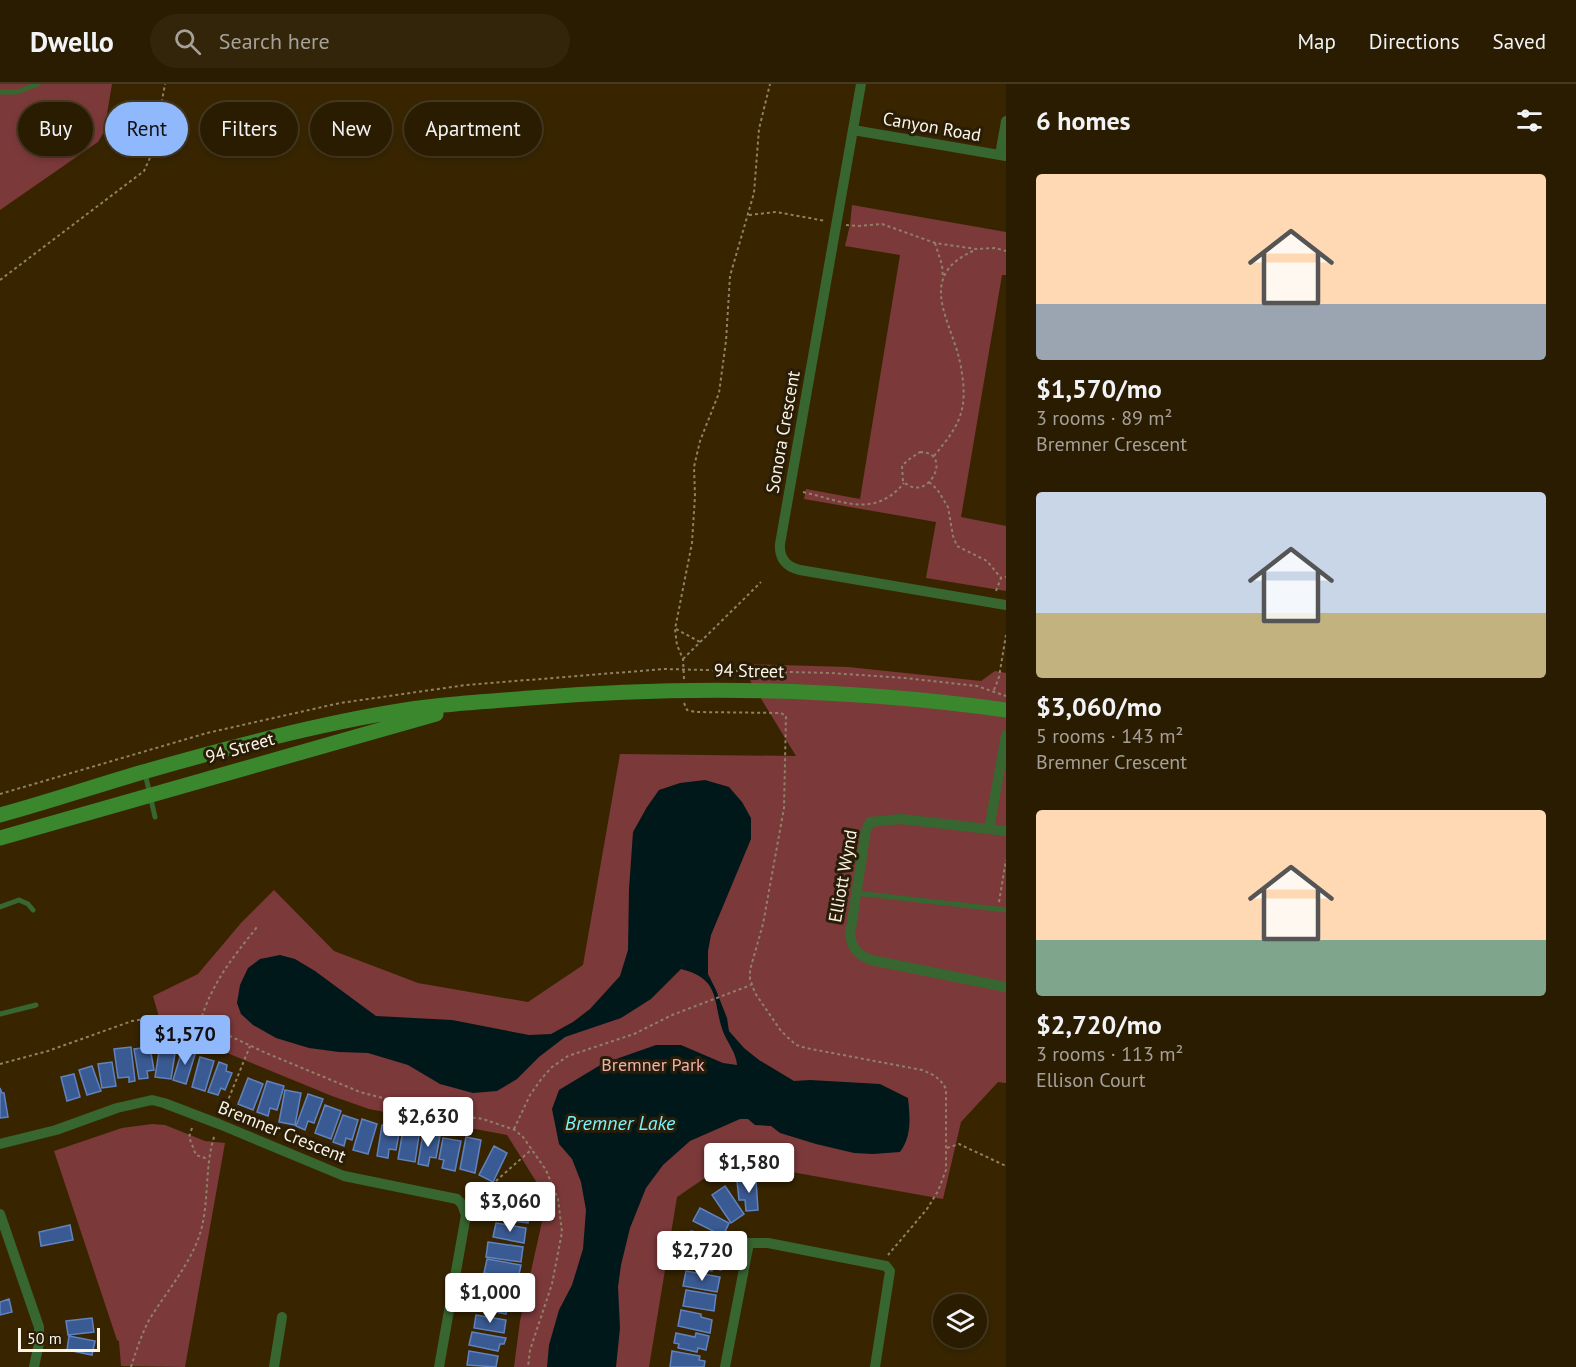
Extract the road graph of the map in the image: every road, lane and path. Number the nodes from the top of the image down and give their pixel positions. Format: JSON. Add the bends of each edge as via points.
{"nodes":[{"id":1,"x":38,"y":84,"type":"edge"},
{"id":2,"x":165,"y":84,"type":"edge"},
{"id":3,"x":770,"y":84,"type":"edge"},
{"id":4,"x":861,"y":84,"type":"edge"},
{"id":5,"x":0,"y":92,"type":"edge"},
{"id":6,"x":1006,"y":121,"type":"edge"},
{"id":7,"x":853,"y":130,"type":"junction"},
{"id":8,"x":1003,"y":156,"type":"edge"},
{"id":9,"x":749,"y":215,"type":"junction"},
{"id":10,"x":824,"y":220,"type":"dead end"},
{"id":11,"x":844,"y":224,"type":"dead end"},
{"id":12,"x":935,"y":243,"type":"junction"},
{"id":13,"x":976,"y":249,"type":"junction"},
{"id":14,"x":1006,"y":251,"type":"edge"},
{"id":15,"x":943,"y":278,"type":"junction"},
{"id":16,"x":0,"y":280,"type":"edge"},
{"id":17,"x":933,"y":456,"type":"junction"},
{"id":18,"x":929,"y":482,"type":"junction"},
{"id":19,"x":904,"y":483,"type":"junction"},
{"id":20,"x":803,"y":492,"type":"dead end"},
{"id":21,"x":1006,"y":577,"type":"edge"},
{"id":22,"x":1001,"y":578,"type":"junction"},
{"id":23,"x":761,"y":582,"type":"dead end"},
{"id":24,"x":996,"y":591,"type":"dead end"},
{"id":25,"x":1006,"y":605,"type":"edge"},
{"id":26,"x":675,"y":628,"type":"junction"},
{"id":27,"x":1006,"y":635,"type":"edge"},
{"id":28,"x":700,"y":642,"type":"junction"},
{"id":29,"x":682,"y":659,"type":"junction"},
{"id":30,"x":684,"y":690,"type":"junction"},
{"id":31,"x":994,"y":691,"type":"dead end"},
{"id":32,"x":492,"y":701,"type":"junction"},
{"id":33,"x":1006,"y":710,"type":"edge"},
{"id":34,"x":1006,"y":735,"type":"edge"},
{"id":35,"x":144,"y":772,"type":"junction"},
{"id":36,"x":149,"y":795,"type":"junction"},
{"id":37,"x":0,"y":815,"type":"edge"},
{"id":38,"x":155,"y":817,"type":"dead end"},
{"id":39,"x":989,"y":829,"type":"junction"},
{"id":40,"x":1006,"y":831,"type":"edge"},
{"id":41,"x":0,"y":838,"type":"edge"},
{"id":42,"x":1006,"y":860,"type":"edge"},
{"id":43,"x":855,"y":892,"type":"junction"},
{"id":44,"x":0,"y":907,"type":"edge"},
{"id":45,"x":998,"y":909,"type":"junction"},
{"id":46,"x":33,"y":910,"type":"dead end"},
{"id":47,"x":1006,"y":910,"type":"edge"},
{"id":48,"x":257,"y":927,"type":"dead end"},
{"id":49,"x":751,"y":985,"type":"junction"},
{"id":50,"x":1006,"y":987,"type":"edge"},
{"id":51,"x":36,"y":1005,"type":"dead end"},
{"id":52,"x":0,"y":1014,"type":"edge"},
{"id":53,"x":200,"y":1022,"type":"junction"},
{"id":54,"x":250,"y":1046,"type":"junction"},
{"id":55,"x":0,"y":1064,"type":"edge"},
{"id":56,"x":223,"y":1113,"type":"dead end"},
{"id":57,"x":192,"y":1128,"type":"dead end"},
{"id":58,"x":514,"y":1129,"type":"junction"},
{"id":59,"x":214,"y":1137,"type":"dead end"},
{"id":60,"x":0,"y":1144,"type":"edge"},
{"id":61,"x":947,"y":1148,"type":"junction"},
{"id":62,"x":532,"y":1149,"type":"junction"},
{"id":63,"x":209,"y":1159,"type":"junction"},
{"id":64,"x":1006,"y":1166,"type":"edge"},
{"id":65,"x":478,"y":1197,"type":"dead end"},
{"id":66,"x":0,"y":1214,"type":"edge"},
{"id":67,"x":881,"y":1265,"type":"junction"},
{"id":68,"x":282,"y":1317,"type":"dead end"},
{"id":69,"x":34,"y":1367,"type":"edge"},
{"id":70,"x":131,"y":1367,"type":"edge"},
{"id":71,"x":274,"y":1367,"type":"edge"},
{"id":72,"x":439,"y":1367,"type":"edge"},
{"id":73,"x":528,"y":1367,"type":"edge"},
{"id":74,"x":725,"y":1367,"type":"edge"},
{"id":75,"x":874,"y":1367,"type":"edge"}],
"edges":[{"from":1,"to":5,"type":"lane","via":[[17,92]]},
{"from":2,"to":16,"type":"path","via":[[153,151],[144,171]]},
{"from":3,"to":9,"type":"path","via":[[759,129]]},
{"from":4,"to":7,"type":"street","name":"Sonora Crescent"},
{"from":6,"to":8,"type":"street"},
{"from":7,"to":8,"type":"street","name":"Canyon Road"},
{"from":7,"to":25,"type":"street","name":"Sonora Crescent","via":[[781,555],[788,566],[800,570]]},
{"from":9,"to":10,"type":"path","via":[[776,212]]},
{"from":9,"to":26,"type":"path","via":[[730,276],[719,393],[695,456],[692,543]]},
{"from":11,"to":12,"type":"path","via":[[882,224]]},
{"from":12,"to":13,"type":"path"},
{"from":12,"to":15,"type":"path"},
{"from":13,"to":14,"type":"path"},
{"from":13,"to":15,"type":"path","via":[[956,261]]},
{"from":15,"to":17,"type":"path","via":[[941,305],[958,355],[963,394],[962,409],[946,442]]},
{"from":17,"to":18,"type":"path","via":[[937,463]]},
{"from":17,"to":19,"type":"path","via":[[920,452],[908,460],[902,466]]},
{"from":18,"to":19,"type":"path","via":[[916,488]]},
{"from":18,"to":22,"type":"path","via":[[948,507],[957,546],[987,561]]},
{"from":19,"to":20,"type":"path","via":[[885,499],[869,505]]},
{"from":21,"to":22,"type":"path"},
{"from":22,"to":24,"type":"path"},
{"from":23,"to":28,"type":"path"},
{"from":26,"to":28,"type":"path"},
{"from":26,"to":29,"type":"path"},
{"from":27,"to":31,"type":"path"},
{"from":28,"to":29,"type":"path"},
{"from":29,"to":30,"type":"path"},
{"from":30,"to":32,"type":"main road","name":"94 Street"},
{"from":30,"to":33,"type":"main road","name":"94 Street","via":[[837,693]]},
{"from":30,"to":49,"type":"path","via":[[685,707],[690,712],[786,716],[784,808],[763,924],[750,970]]},
{"from":32,"to":35,"type":"main road","name":"94 Street","via":[[455,702],[375,715],[269,738]]},
{"from":32,"to":36,"type":"main road","name":"94 Street","via":[[417,718]]},
{"from":34,"to":39,"type":"street"},
{"from":35,"to":36,"type":"lane"},
{"from":35,"to":37,"type":"main road","name":"94 Street"},
{"from":36,"to":38,"type":"lane"},
{"from":36,"to":41,"type":"main road","name":"94 Street"},
{"from":39,"to":40,"type":"street","name":"Elliott Wynd"},
{"from":39,"to":43,"type":"street","name":"Elliott Wynd","via":[[901,819],[870,822]]},
{"from":42,"to":45,"type":"path"},
{"from":43,"to":45,"type":"lane"},
{"from":43,"to":50,"type":"street","name":"Elliott Wynd","via":[[849,935],[851,944],[865,958]]},
{"from":44,"to":46,"type":"lane","via":[[19,900]]},
{"from":45,"to":47,"type":"lane"},
{"from":48,"to":53,"type":"path","via":[[221,973]]},
{"from":49,"to":58,"type":"path","via":[[634,1034],[568,1056],[542,1078]]},
{"from":49,"to":61,"type":"path","via":[[781,1031],[796,1045],[922,1070],[941,1080],[946,1089]]},
{"from":51,"to":52,"type":"lane"},
{"from":53,"to":54,"type":"path"},
{"from":53,"to":55,"type":"path","via":[[171,1017],[144,1019]]},
{"from":54,"to":56,"type":"path"},
{"from":54,"to":58,"type":"path","via":[[360,1092]]},
{"from":57,"to":63,"type":"path","via":[[189,1137],[196,1155]]},
{"from":58,"to":62,"type":"path"},
{"from":59,"to":63,"type":"path"},
{"from":60,"to":72,"type":"street","name":"Bremner Crescent","via":[[152,1100],[344,1176],[457,1199],[466,1215]]},
{"from":61,"to":64,"type":"path","via":[[959,1144]]},
{"from":61,"to":67,"type":"path","via":[[946,1170],[927,1209]]},
{"from":62,"to":65,"type":"path"},
{"from":62,"to":73,"type":"path","via":[[558,1199],[562,1232],[552,1284]]},
{"from":63,"to":70,"type":"path","via":[[197,1241],[150,1319]]},
{"from":66,"to":69,"type":"street","via":[[39,1327]]},
{"from":67,"to":74,"type":"street","via":[[768,1243],[749,1243]]},
{"from":67,"to":75,"type":"street","via":[[890,1271],[890,1280]]},
{"from":68,"to":71,"type":"street"}]}
